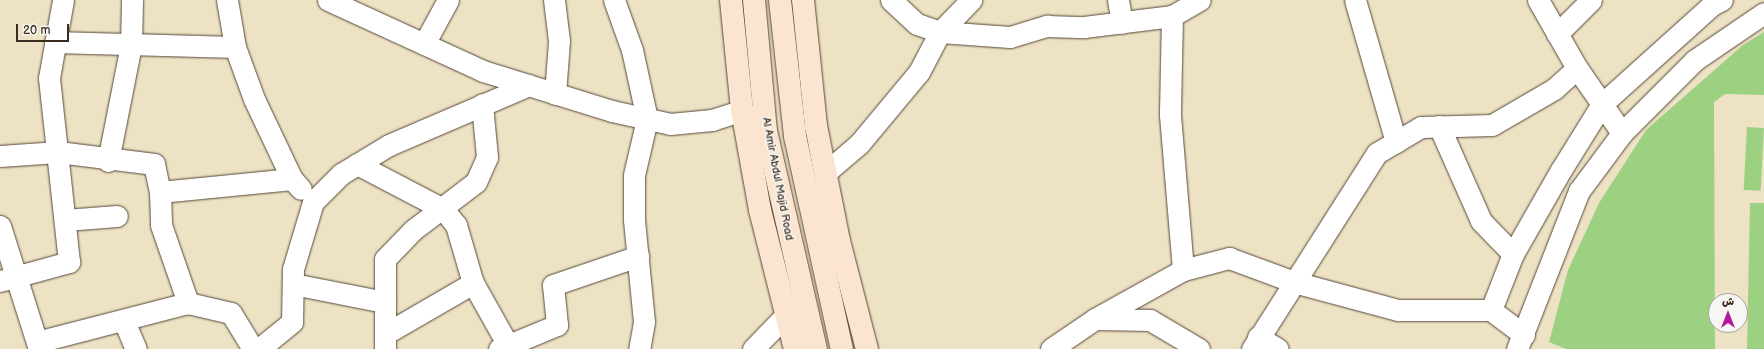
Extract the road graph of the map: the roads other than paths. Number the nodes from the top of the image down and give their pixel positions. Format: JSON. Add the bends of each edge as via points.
{"nodes":[{"id":1,"x":63,"y":0,"type":"edge"},
{"id":2,"x":132,"y":0,"type":"edge"},
{"id":3,"x":227,"y":0,"type":"edge"},
{"id":4,"x":328,"y":0,"type":"edge"},
{"id":5,"x":448,"y":0,"type":"edge"},
{"id":6,"x":554,"y":0,"type":"edge"},
{"id":7,"x":614,"y":0,"type":"edge"},
{"id":8,"x":731,"y":0,"type":"edge"},
{"id":9,"x":754,"y":0,"type":"edge"},
{"id":10,"x":780,"y":0,"type":"edge"},
{"id":11,"x":803,"y":0,"type":"edge"},
{"id":12,"x":891,"y":0,"type":"edge"},
{"id":13,"x":971,"y":0,"type":"edge"},
{"id":14,"x":1118,"y":0,"type":"edge"},
{"id":15,"x":1200,"y":0,"type":"edge"},
{"id":16,"x":1355,"y":0,"type":"edge"},
{"id":17,"x":1538,"y":0,"type":"edge"},
{"id":18,"x":1591,"y":0,"type":"edge"},
{"id":19,"x":1722,"y":0,"type":"edge"},
{"id":20,"x":1764,"y":13,"type":"edge"},
{"id":21,"x":1172,"y":16,"type":"junction"},
{"id":22,"x":1122,"y":23,"type":"junction"},
{"id":23,"x":940,"y":32,"type":"junction"},
{"id":24,"x":1557,"y":34,"type":"junction"},
{"id":25,"x":55,"y":42,"type":"junction"},
{"id":26,"x":424,"y":44,"type":"junction"},
{"id":27,"x":131,"y":45,"type":"junction"},
{"id":28,"x":235,"y":47,"type":"junction"},
{"id":29,"x":1577,"y":68,"type":"junction"},
{"id":30,"x":529,"y":86,"type":"junction"},
{"id":31,"x":555,"y":94,"type":"junction"},
{"id":32,"x":482,"y":104,"type":"junction"},
{"id":33,"x":1602,"y":104,"type":"junction"},
{"id":34,"x":742,"y":110,"type":"junction"},
{"id":35,"x":647,"y":119,"type":"junction"},
{"id":36,"x":1439,"y":126,"type":"junction"},
{"id":37,"x":1622,"y":134,"type":"junction"},
{"id":38,"x":1396,"y":142,"type":"junction"},
{"id":39,"x":58,"y":152,"type":"junction"},
{"id":40,"x":0,"y":156,"type":"edge"},
{"id":41,"x":108,"y":161,"type":"junction"},
{"id":42,"x":357,"y":164,"type":"junction"},
{"id":43,"x":825,"y":173,"type":"junction"},
{"id":44,"x":292,"y":179,"type":"junction"},
{"id":45,"x":160,"y":192,"type":"junction"},
{"id":46,"x":313,"y":202,"type":"junction"},
{"id":47,"x":443,"y":209,"type":"junction"},
{"id":48,"x":117,"y":216,"type":"dead end"},
{"id":49,"x":65,"y":220,"type":"junction"},
{"id":50,"x":0,"y":226,"type":"edge"},
{"id":51,"x":1513,"y":254,"type":"junction"},
{"id":52,"x":638,"y":256,"type":"junction"},
{"id":53,"x":1183,"y":270,"type":"junction"},
{"id":54,"x":8,"y":278,"type":"edge"},
{"id":55,"x":1294,"y":282,"type":"junction"},
{"id":56,"x":474,"y":283,"type":"junction"},
{"id":57,"x":293,"y":284,"type":"junction"},
{"id":58,"x":385,"y":302,"type":"junction"},
{"id":59,"x":188,"y":303,"type":"junction"},
{"id":60,"x":1491,"y":310,"type":"junction"},
{"id":61,"x":785,"y":316,"type":"junction"},
{"id":62,"x":1095,"y":319,"type":"junction"},
{"id":63,"x":124,"y":321,"type":"junction"},
{"id":64,"x":385,"y":342,"type":"edge"},
{"id":65,"x":1520,"y":342,"type":"edge"},
{"id":66,"x":1255,"y":343,"type":"edge"},
{"id":67,"x":38,"y":346,"type":"edge"},
{"id":68,"x":503,"y":347,"type":"edge"},
{"id":69,"x":136,"y":349,"type":"edge"},
{"id":70,"x":253,"y":349,"type":"edge"},
{"id":71,"x":258,"y":349,"type":"edge"},
{"id":72,"x":639,"y":349,"type":"edge"},
{"id":73,"x":753,"y":349,"type":"edge"},
{"id":74,"x":795,"y":349,"type":"edge"},
{"id":75,"x":816,"y":349,"type":"edge"},
{"id":76,"x":842,"y":349,"type":"edge"},
{"id":77,"x":867,"y":349,"type":"edge"},
{"id":78,"x":1051,"y":349,"type":"edge"},
{"id":79,"x":1199,"y":349,"type":"edge"},
{"id":80,"x":1278,"y":349,"type":"edge"}],
"edges":[{"from":1,"to":25,"type":"street"},
{"from":2,"to":27,"type":"street"},
{"from":3,"to":28,"type":"street"},
{"from":4,"to":26,"type":"street"},
{"from":5,"to":26,"type":"street"},
{"from":6,"to":31,"type":"street","via":[[559,41]]},
{"from":7,"to":35,"type":"street","via":[[632,50]]},
{"from":8,"to":34,"type":"main road"},
{"from":9,"to":75,"type":"main road","name":"Al Amir Abdul Majid Road","via":[[766,131],[793,261]]},
{"from":10,"to":76,"type":"main road","via":[[795,136],[818,251]]},
{"from":11,"to":43,"type":"main road","via":[[816,126]]},
{"from":12,"to":23,"type":"street","via":[[917,24]]},
{"from":13,"to":23,"type":"street"},
{"from":14,"to":22,"type":"street"},
{"from":15,"to":21,"type":"street"},
{"from":16,"to":38,"type":"street"},
{"from":17,"to":24,"type":"street"},
{"from":18,"to":24,"type":"street"},
{"from":19,"to":33,"type":"street","via":[[1712,5]]},
{"from":20,"to":37,"type":"street","via":[[1696,60]]},
{"from":21,"to":22,"type":"street"},
{"from":21,"to":53,"type":"street","via":[[1170,115]]},
{"from":22,"to":23,"type":"street","via":[[1047,26],[1010,37]]},
{"from":23,"to":43,"type":"street","via":[[919,72],[859,144]]},
{"from":24,"to":29,"type":"street"},
{"from":25,"to":27,"type":"street"},
{"from":25,"to":39,"type":"street","via":[[49,78]]},
{"from":26,"to":30,"type":"street","via":[[482,71]]},
{"from":27,"to":28,"type":"street"},
{"from":27,"to":41,"type":"street"},
{"from":28,"to":44,"type":"street","via":[[254,99]]},
{"from":29,"to":33,"type":"street"},
{"from":29,"to":36,"type":"street","via":[[1554,89],[1492,125]]},
{"from":30,"to":31,"type":"street"},
{"from":30,"to":32,"type":"street"},
{"from":31,"to":35,"type":"street"},
{"from":32,"to":42,"type":"street","via":[[388,145]]},
{"from":32,"to":47,"type":"street","via":[[487,157],[476,182]]},
{"from":33,"to":37,"type":"street"},
{"from":33,"to":51,"type":"street"},
{"from":34,"to":35,"type":"street","via":[[712,120],[670,124]]},
{"from":34,"to":61,"type":"main road"},
{"from":35,"to":52,"type":"street","via":[[634,175]]},
{"from":36,"to":38,"type":"street","via":[[1420,126]]},
{"from":36,"to":51,"type":"street","via":[[1482,221]]},
{"from":37,"to":65,"type":"street","via":[[1579,191]]},
{"from":38,"to":55,"type":"street","via":[[1377,153]]},
{"from":39,"to":40,"type":"street"},
{"from":39,"to":41,"type":"street"},
{"from":39,"to":49,"type":"street"},
{"from":41,"to":45,"type":"street","via":[[154,164]]},
{"from":42,"to":46,"type":"street","via":[[341,174]]},
{"from":42,"to":47,"type":"street"},
{"from":43,"to":77,"type":"main road"},
{"from":44,"to":45,"type":"street"},
{"from":44,"to":46,"type":"street"},
{"from":45,"to":59,"type":"street","via":[[162,225]]},
{"from":46,"to":57,"type":"street","via":[[293,269]]},
{"from":47,"to":56,"type":"street","via":[[456,225]]},
{"from":47,"to":58,"type":"street","via":[[413,230],[385,259]]},
{"from":48,"to":49,"type":"street"},
{"from":49,"to":54,"type":"street","via":[[69,262]]},
{"from":50,"to":54,"type":"street"},
{"from":51,"to":60,"type":"street"},
{"from":52,"to":68,"type":"street","via":[[552,285],[557,325]]},
{"from":52,"to":72,"type":"street","via":[[644,322]]},
{"from":53,"to":55,"type":"street","via":[[1229,258]]},
{"from":53,"to":62,"type":"street"},
{"from":54,"to":67,"type":"street"},
{"from":55,"to":60,"type":"street","via":[[1398,310]]},
{"from":55,"to":66,"type":"street"},
{"from":56,"to":64,"type":"street"},
{"from":56,"to":68,"type":"street"},
{"from":57,"to":58,"type":"street"},
{"from":57,"to":71,"type":"street","via":[[292,322]]},
{"from":58,"to":64,"type":"street"},
{"from":59,"to":63,"type":"street"},
{"from":59,"to":70,"type":"street","via":[[231,313]]},
{"from":60,"to":65,"type":"street"},
{"from":61,"to":73,"type":"street"},
{"from":61,"to":74,"type":"main road"},
{"from":62,"to":78,"type":"street"},
{"from":62,"to":79,"type":"street","via":[[1150,320]]},
{"from":63,"to":67,"type":"street"},
{"from":63,"to":69,"type":"street"},
{"from":66,"to":80,"type":"street"}]}
